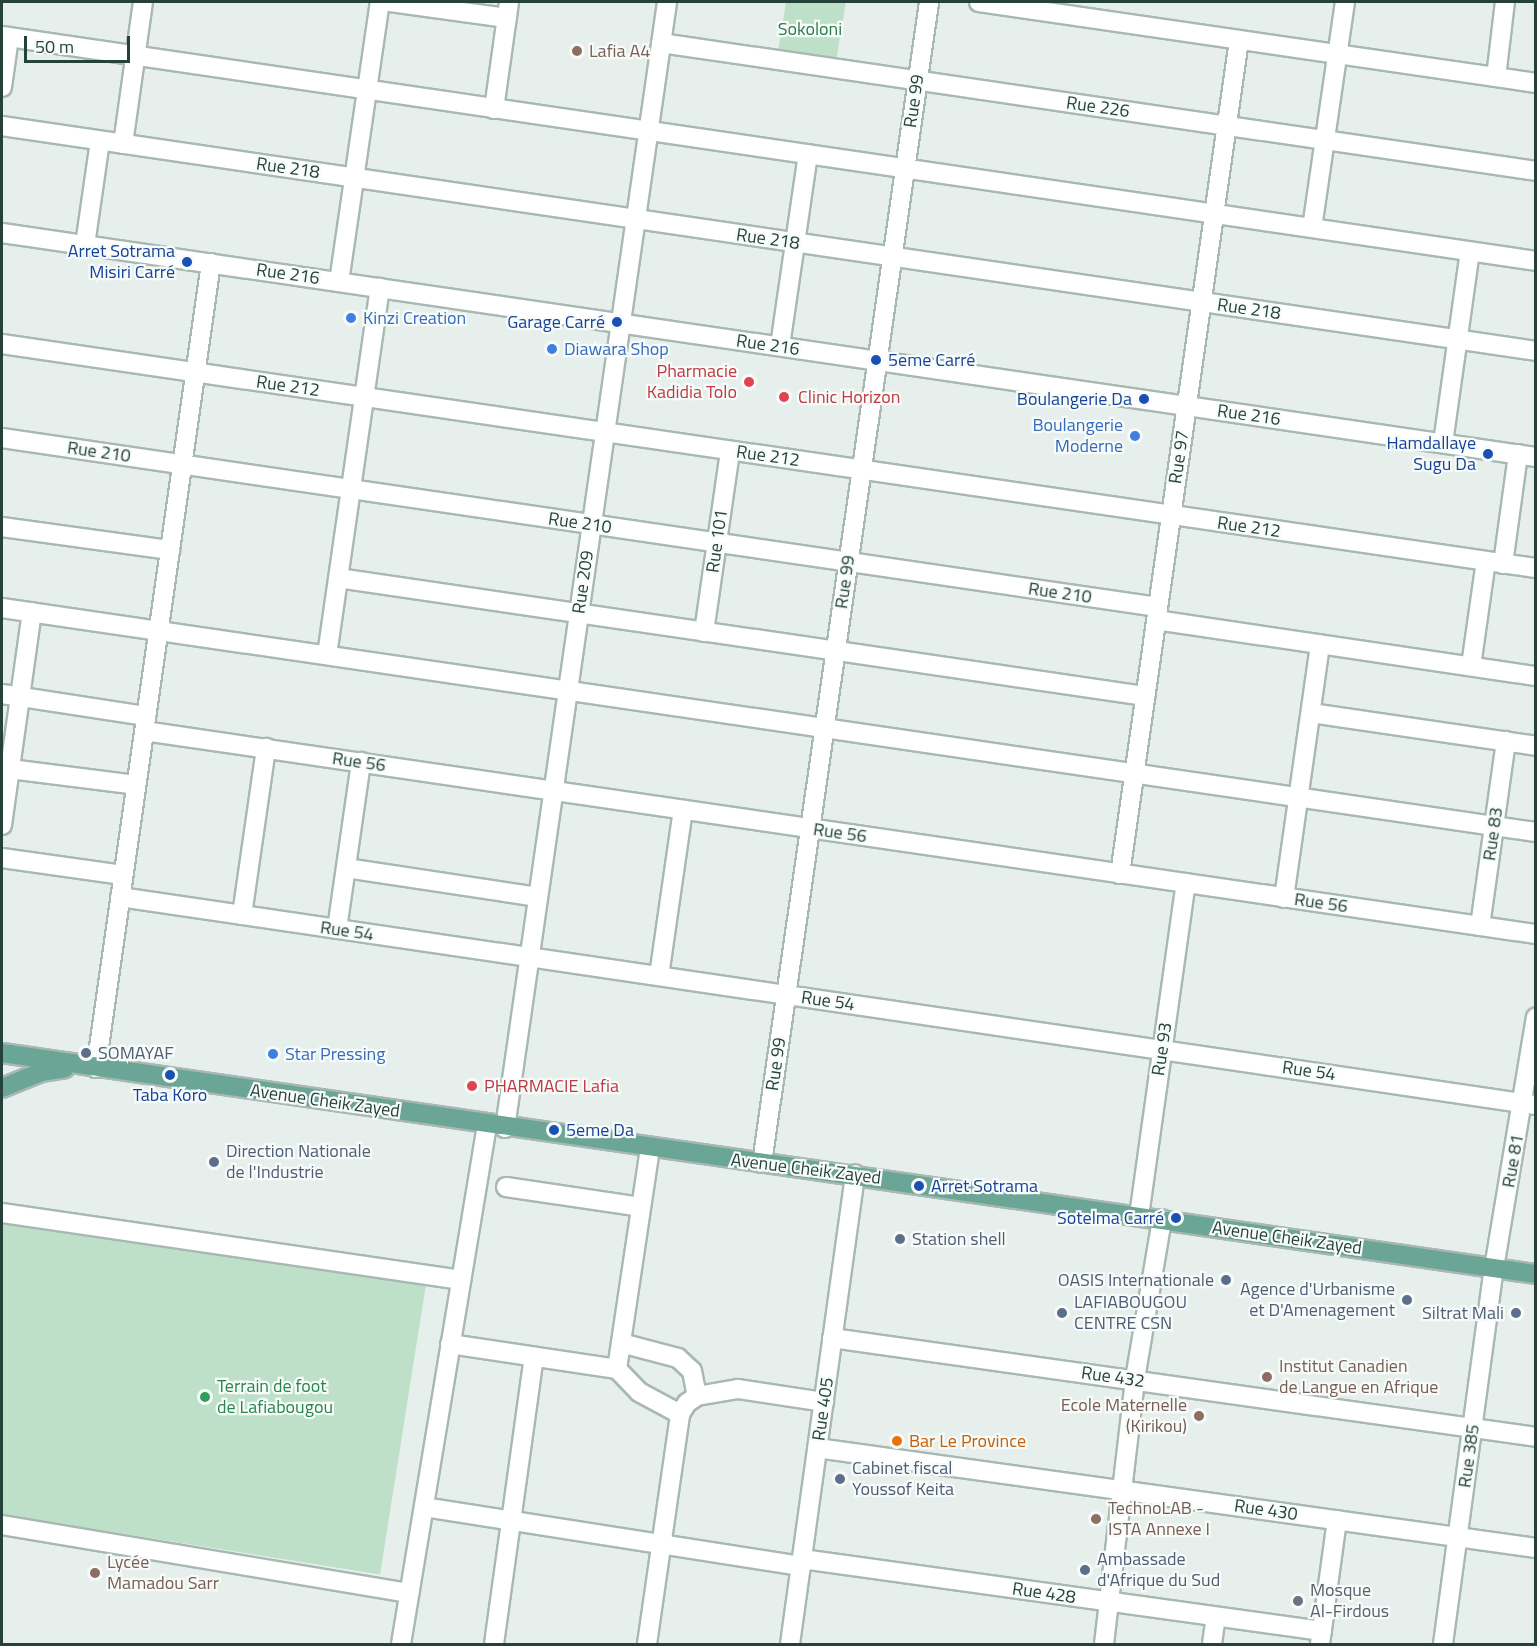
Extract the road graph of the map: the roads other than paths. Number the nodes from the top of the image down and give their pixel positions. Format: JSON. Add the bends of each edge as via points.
{"nodes":[{"id":1,"x":143,"y":2,"type":"edge"},
{"id":2,"x":380,"y":2,"type":"edge"},
{"id":3,"x":390,"y":2,"type":"edge"},
{"id":4,"x":666,"y":2,"type":"edge"},
{"id":5,"x":929,"y":2,"type":"edge"},
{"id":6,"x":979,"y":2,"type":"edge"},
{"id":7,"x":1345,"y":2,"type":"edge"},
{"id":8,"x":1505,"y":2,"type":"edge"},
{"id":9,"x":508,"y":10,"type":"edge"},
{"id":10,"x":5,"y":37,"type":"edge"},
{"id":11,"x":1239,"y":40,"type":"junction"},
{"id":12,"x":661,"y":43,"type":"junction"},
{"id":13,"x":1337,"y":54,"type":"junction"},
{"id":14,"x":135,"y":56,"type":"junction"},
{"id":15,"x":1496,"y":77,"type":"junction"},
{"id":16,"x":917,"y":80,"type":"junction"},
{"id":17,"x":1536,"y":83,"type":"edge"},
{"id":18,"x":2,"y":87,"type":"edge"},
{"id":19,"x":367,"y":90,"type":"junction"},
{"id":20,"x":494,"y":109,"type":"junction"},
{"id":21,"x":1227,"y":125,"type":"junction"},
{"id":22,"x":2,"y":126,"type":"edge"},
{"id":23,"x":648,"y":131,"type":"junction"},
{"id":24,"x":1325,"y":140,"type":"junction"},
{"id":25,"x":100,"y":141,"type":"junction"},
{"id":26,"x":123,"y":144,"type":"junction"},
{"id":27,"x":808,"y":154,"type":"junction"},
{"id":28,"x":905,"y":169,"type":"junction"},
{"id":29,"x":1536,"y":171,"type":"edge"},
{"id":30,"x":354,"y":178,"type":"junction"},
{"id":31,"x":1214,"y":214,"type":"junction"},
{"id":32,"x":635,"y":219,"type":"junction"},
{"id":33,"x":1312,"y":228,"type":"junction"},
{"id":34,"x":2,"y":233,"type":"edge"},
{"id":35,"x":795,"y":242,"type":"junction"},
{"id":36,"x":85,"y":245,"type":"junction"},
{"id":37,"x":1470,"y":252,"type":"junction"},
{"id":38,"x":892,"y":256,"type":"junction"},
{"id":39,"x":1536,"y":261,"type":"edge"},
{"id":40,"x":211,"y":263,"type":"junction"},
{"id":41,"x":339,"y":282,"type":"junction"},
{"id":42,"x":380,"y":288,"type":"junction"},
{"id":43,"x":1202,"y":302,"type":"junction"},
{"id":44,"x":620,"y":323,"type":"junction"},
{"id":45,"x":1458,"y":339,"type":"junction"},
{"id":46,"x":2,"y":344,"type":"edge"},
{"id":47,"x":780,"y":346,"type":"junction"},
{"id":48,"x":1536,"y":351,"type":"edge"},
{"id":49,"x":877,"y":360,"type":"junction"},
{"id":50,"x":195,"y":372,"type":"junction"},
{"id":51,"x":365,"y":397,"type":"junction"},
{"id":52,"x":1186,"y":406,"type":"junction"},
{"id":53,"x":605,"y":432,"type":"junction"},
{"id":54,"x":2,"y":438,"type":"edge"},
{"id":55,"x":1443,"y":443,"type":"junction"},
{"id":56,"x":730,"y":451,"type":"junction"},
{"id":57,"x":1527,"y":455,"type":"edge"},
{"id":58,"x":182,"y":465,"type":"junction"},
{"id":59,"x":861,"y":470,"type":"junction"},
{"id":60,"x":351,"y":489,"type":"junction"},
{"id":61,"x":1171,"y":515,"type":"junction"},
{"id":62,"x":592,"y":525,"type":"junction"},
{"id":63,"x":2,"y":527,"type":"edge"},
{"id":64,"x":717,"y":543,"type":"junction"},
{"id":65,"x":170,"y":549,"type":"junction"},
{"id":66,"x":848,"y":562,"type":"junction"},
{"id":67,"x":1495,"y":562,"type":"junction"},
{"id":68,"x":1536,"y":568,"type":"edge"},
{"id":69,"x":338,"y":578,"type":"junction"},
{"id":70,"x":2,"y":608,"type":"edge"},
{"id":71,"x":32,"y":612,"type":"junction"},
{"id":72,"x":579,"y":614,"type":"junction"},
{"id":73,"x":1157,"y":614,"type":"junction"},
{"id":74,"x":158,"y":631,"type":"junction"},
{"id":75,"x":704,"y":632,"type":"junction"},
{"id":76,"x":1320,"y":645,"type":"junction"},
{"id":77,"x":836,"y":651,"type":"junction"},
{"id":78,"x":327,"y":655,"type":"junction"},
{"id":79,"x":1471,"y":666,"type":"junction"},
{"id":80,"x":1536,"y":676,"type":"edge"},
{"id":81,"x":568,"y":691,"type":"junction"},
{"id":82,"x":2,"y":694,"type":"edge"},
{"id":83,"x":1145,"y":696,"type":"junction"},
{"id":84,"x":20,"y":697,"type":"junction"},
{"id":85,"x":1311,"y":713,"type":"junction"},
{"id":86,"x":145,"y":723,"type":"junction"},
{"id":87,"x":824,"y":728,"type":"junction"},
{"id":88,"x":1506,"y":741,"type":"junction"},
{"id":89,"x":1536,"y":746,"type":"edge"},
{"id":90,"x":266,"y":748,"type":"junction"},
{"id":91,"x":361,"y":762,"type":"junction"},
{"id":92,"x":6,"y":768,"type":"edge"},
{"id":93,"x":1134,"y":773,"type":"junction"},
{"id":94,"x":136,"y":785,"type":"junction"},
{"id":95,"x":553,"y":791,"type":"junction"},
{"id":96,"x":1299,"y":797,"type":"junction"},
{"id":97,"x":683,"y":810,"type":"junction"},
{"id":98,"x":2,"y":825,"type":"edge"},
{"id":99,"x":1494,"y":826,"type":"junction"},
{"id":100,"x":810,"y":828,"type":"junction"},
{"id":101,"x":1536,"y":832,"type":"edge"},
{"id":102,"x":2,"y":858,"type":"edge"},
{"id":103,"x":346,"y":868,"type":"junction"},
{"id":104,"x":1120,"y":874,"type":"junction"},
{"id":105,"x":123,"y":875,"type":"junction"},
{"id":106,"x":1186,"y":883,"type":"junction"},
{"id":107,"x":120,"y":897,"type":"junction"},
{"id":108,"x":538,"y":897,"type":"junction"},
{"id":109,"x":1284,"y":898,"type":"junction"},
{"id":110,"x":242,"y":915,"type":"junction"},
{"id":111,"x":1480,"y":926,"type":"junction"},
{"id":112,"x":337,"y":929,"type":"junction"},
{"id":113,"x":1536,"y":934,"type":"edge"},
{"id":114,"x":530,"y":957,"type":"junction"},
{"id":115,"x":659,"y":976,"type":"junction"},
{"id":116,"x":786,"y":995,"type":"junction"},
{"id":117,"x":1536,"y":1017,"type":"edge"},
{"id":118,"x":1162,"y":1050,"type":"junction"},
{"id":119,"x":2,"y":1053,"type":"edge"},
{"id":120,"x":77,"y":1066,"type":"junction"},
{"id":121,"x":96,"y":1068,"type":"junction"},
{"id":122,"x":2,"y":1088,"type":"edge"},
{"id":123,"x":1529,"y":1104,"type":"edge"},
{"id":124,"x":487,"y":1125,"type":"junction"},
{"id":125,"x":505,"y":1128,"type":"junction"},
{"id":126,"x":650,"y":1148,"type":"junction"},
{"id":127,"x":762,"y":1163,"type":"junction"},
{"id":128,"x":855,"y":1174,"type":"junction"},
{"id":129,"x":506,"y":1187,"type":"dead end"},
{"id":130,"x":641,"y":1207,"type":"junction"},
{"id":131,"x":2,"y":1213,"type":"edge"},
{"id":132,"x":1138,"y":1216,"type":"junction"},
{"id":133,"x":1162,"y":1219,"type":"junction"},
{"id":134,"x":1494,"y":1268,"type":"junction"},
{"id":135,"x":1536,"y":1274,"type":"edge"},
{"id":136,"x":461,"y":1280,"type":"junction"},
{"id":137,"x":832,"y":1338,"type":"junction"},
{"id":138,"x":621,"y":1343,"type":"junction"},
{"id":139,"x":450,"y":1344,"type":"junction"},
{"id":140,"x":534,"y":1357,"type":"junction"},
{"id":141,"x":617,"y":1369,"type":"junction"},
{"id":142,"x":1135,"y":1380,"type":"junction"},
{"id":143,"x":697,"y":1396,"type":"junction"},
{"id":144,"x":824,"y":1402,"type":"junction"},
{"id":145,"x":680,"y":1414,"type":"junction"},
{"id":146,"x":1473,"y":1428,"type":"junction"},
{"id":147,"x":1536,"y":1437,"type":"edge"},
{"id":148,"x":817,"y":1448,"type":"junction"},
{"id":149,"x":1125,"y":1491,"type":"junction"},
{"id":150,"x":424,"y":1507,"type":"junction"},
{"id":151,"x":511,"y":1520,"type":"junction"},
{"id":152,"x":1337,"y":1521,"type":"junction"},
{"id":153,"x":2,"y":1525,"type":"edge"},
{"id":154,"x":1458,"y":1537,"type":"junction"},
{"id":155,"x":661,"y":1544,"type":"junction"},
{"id":156,"x":1536,"y":1548,"type":"edge"},
{"id":157,"x":802,"y":1562,"type":"junction"},
{"id":158,"x":409,"y":1593,"type":"junction"},
{"id":159,"x":1109,"y":1602,"type":"junction"},
{"id":160,"x":1216,"y":1617,"type":"junction"},
{"id":161,"x":1321,"y":1638,"type":"edge"},
{"id":162,"x":401,"y":1644,"type":"edge"},
{"id":163,"x":494,"y":1644,"type":"edge"},
{"id":164,"x":646,"y":1644,"type":"edge"},
{"id":165,"x":790,"y":1644,"type":"edge"},
{"id":166,"x":1104,"y":1644,"type":"edge"},
{"id":167,"x":1212,"y":1644,"type":"edge"},
{"id":168,"x":1443,"y":1644,"type":"edge"}],
"edges":[{"from":1,"to":14,"type":"street"},
{"from":2,"to":19,"type":"street"},
{"from":3,"to":9,"type":"street"},
{"from":4,"to":12,"type":"street","name":"Rue 209"},
{"from":5,"to":16,"type":"street","name":"Rue 99"},
{"from":6,"to":11,"type":"street"},
{"from":7,"to":13,"type":"street"},
{"from":8,"to":15,"type":"street"},
{"from":9,"to":20,"type":"street"},
{"from":10,"to":14,"type":"street"},
{"from":10,"to":18,"type":"street"},
{"from":11,"to":13,"type":"street"},
{"from":11,"to":21,"type":"street","name":"Rue 97"},
{"from":12,"to":16,"type":"street","name":"Rue 226"},
{"from":12,"to":23,"type":"street","name":"Rue 209"},
{"from":13,"to":15,"type":"street"},
{"from":13,"to":24,"type":"street"},
{"from":14,"to":19,"type":"street"},
{"from":14,"to":26,"type":"street"},
{"from":15,"to":17,"type":"street"},
{"from":16,"to":21,"type":"street","name":"Rue 226"},
{"from":16,"to":28,"type":"street","name":"Rue 99"},
{"from":19,"to":20,"type":"street"},
{"from":19,"to":30,"type":"street"},
{"from":20,"to":23,"type":"street"},
{"from":21,"to":24,"type":"street","name":"Rue 226"},
{"from":21,"to":31,"type":"street","name":"Rue 97"},
{"from":22,"to":25,"type":"street","name":"Rue 218"},
{"from":23,"to":27,"type":"street"},
{"from":23,"to":32,"type":"street","name":"Rue 209"},
{"from":24,"to":29,"type":"street","name":"Rue 226"},
{"from":24,"to":33,"type":"street"},
{"from":25,"to":26,"type":"street","name":"Rue 218"},
{"from":25,"to":36,"type":"street"},
{"from":26,"to":30,"type":"street","name":"Rue 218"},
{"from":27,"to":28,"type":"street"},
{"from":27,"to":35,"type":"street"},
{"from":28,"to":31,"type":"street"},
{"from":28,"to":38,"type":"street","name":"Rue 99"},
{"from":30,"to":32,"type":"street","name":"Rue 218"},
{"from":30,"to":41,"type":"street"},
{"from":31,"to":33,"type":"street"},
{"from":31,"to":43,"type":"street","name":"Rue 97"},
{"from":32,"to":35,"type":"street","name":"Rue 218"},
{"from":32,"to":44,"type":"street","name":"Rue 209"},
{"from":33,"to":37,"type":"street"},
{"from":34,"to":36,"type":"street","name":"Rue 216"},
{"from":35,"to":38,"type":"street","name":"Rue 218"},
{"from":35,"to":47,"type":"street"},
{"from":36,"to":40,"type":"street","name":"Rue 216"},
{"from":37,"to":39,"type":"street"},
{"from":37,"to":45,"type":"street"},
{"from":38,"to":43,"type":"street","name":"Rue 218"},
{"from":38,"to":49,"type":"street","name":"Rue 99"},
{"from":40,"to":41,"type":"street","name":"Rue 216"},
{"from":40,"to":50,"type":"street"},
{"from":41,"to":42,"type":"street","name":"Rue 216"},
{"from":42,"to":44,"type":"street","name":"Rue 216"},
{"from":42,"to":51,"type":"street"},
{"from":43,"to":45,"type":"street","name":"Rue 218"},
{"from":43,"to":52,"type":"street","name":"Rue 97"},
{"from":44,"to":47,"type":"street","name":"Rue 216"},
{"from":44,"to":53,"type":"street","name":"Rue 209"},
{"from":45,"to":48,"type":"street","name":"Rue 218"},
{"from":45,"to":55,"type":"street"},
{"from":46,"to":50,"type":"street","name":"Rue 212"},
{"from":47,"to":49,"type":"street","name":"Rue 216"},
{"from":49,"to":52,"type":"street","name":"Rue 216"},
{"from":49,"to":59,"type":"street","name":"Rue 99"},
{"from":50,"to":51,"type":"street","name":"Rue 212"},
{"from":50,"to":58,"type":"street"},
{"from":51,"to":53,"type":"street","name":"Rue 212"},
{"from":51,"to":60,"type":"street"},
{"from":52,"to":55,"type":"street","name":"Rue 216"},
{"from":52,"to":61,"type":"street","name":"Rue 97"},
{"from":53,"to":56,"type":"street","name":"Rue 212"},
{"from":53,"to":62,"type":"street","name":"Rue 209"},
{"from":54,"to":58,"type":"street","name":"Rue 210"},
{"from":55,"to":57,"type":"street","name":"Rue 216"},
{"from":56,"to":59,"type":"street","name":"Rue 212"},
{"from":56,"to":64,"type":"street","name":"Rue 101"},
{"from":57,"to":67,"type":"street"},
{"from":58,"to":60,"type":"street","name":"Rue 210"},
{"from":58,"to":65,"type":"street"},
{"from":59,"to":61,"type":"street","name":"Rue 212"},
{"from":59,"to":66,"type":"street","name":"Rue 99"},
{"from":60,"to":62,"type":"street","name":"Rue 210"},
{"from":60,"to":69,"type":"street"},
{"from":61,"to":67,"type":"street","name":"Rue 212"},
{"from":61,"to":73,"type":"street","name":"Rue 97"},
{"from":62,"to":64,"type":"street","name":"Rue 210"},
{"from":62,"to":72,"type":"street","name":"Rue 209"},
{"from":63,"to":65,"type":"street"},
{"from":64,"to":66,"type":"street","name":"Rue 210"},
{"from":64,"to":75,"type":"street","name":"Rue 101"},
{"from":65,"to":74,"type":"street"},
{"from":66,"to":73,"type":"street","name":"Rue 210"},
{"from":66,"to":77,"type":"street","name":"Rue 99"},
{"from":67,"to":68,"type":"street","name":"Rue 212"},
{"from":67,"to":79,"type":"street"},
{"from":69,"to":72,"type":"street"},
{"from":69,"to":78,"type":"street"},
{"from":70,"to":71,"type":"street"},
{"from":71,"to":74,"type":"street"},
{"from":71,"to":84,"type":"street"},
{"from":72,"to":75,"type":"street"},
{"from":72,"to":81,"type":"street","name":"Rue 209"},
{"from":73,"to":76,"type":"street","name":"Rue 210"},
{"from":73,"to":83,"type":"street","name":"Rue 97"},
{"from":74,"to":78,"type":"street"},
{"from":74,"to":86,"type":"street"},
{"from":75,"to":77,"type":"street"},
{"from":76,"to":79,"type":"street","name":"Rue 210"},
{"from":76,"to":85,"type":"street"},
{"from":77,"to":83,"type":"street"},
{"from":77,"to":87,"type":"street","name":"Rue 99"},
{"from":78,"to":81,"type":"street"},
{"from":79,"to":80,"type":"street","name":"Rue 210"},
{"from":81,"to":87,"type":"street"},
{"from":81,"to":95,"type":"street","name":"Rue 209"},
{"from":82,"to":84,"type":"street","name":"Rue 56"},
{"from":83,"to":93,"type":"street","name":"Rue 97"},
{"from":84,"to":86,"type":"street","name":"Rue 56"},
{"from":84,"to":92,"type":"street"},
{"from":85,"to":88,"type":"street"},
{"from":85,"to":96,"type":"street"},
{"from":86,"to":90,"type":"street","name":"Rue 56"},
{"from":86,"to":94,"type":"street"},
{"from":87,"to":93,"type":"street"},
{"from":87,"to":100,"type":"street","name":"Rue 99"},
{"from":88,"to":89,"type":"street"},
{"from":88,"to":99,"type":"street","name":"Rue 83"},
{"from":90,"to":91,"type":"street","name":"Rue 56"},
{"from":90,"to":110,"type":"street"},
{"from":91,"to":95,"type":"street","name":"Rue 56"},
{"from":91,"to":103,"type":"street"},
{"from":92,"to":94,"type":"street"},
{"from":92,"to":98,"type":"street"},
{"from":93,"to":96,"type":"street"},
{"from":93,"to":104,"type":"street","name":"Rue 97"},
{"from":94,"to":105,"type":"street"},
{"from":95,"to":97,"type":"street","name":"Rue 56"},
{"from":95,"to":108,"type":"street","name":"Rue 209"},
{"from":96,"to":99,"type":"street"},
{"from":96,"to":109,"type":"street"},
{"from":97,"to":100,"type":"street","name":"Rue 56"},
{"from":97,"to":115,"type":"street"},
{"from":99,"to":101,"type":"street"},
{"from":99,"to":111,"type":"street","name":"Rue 83"},
{"from":100,"to":104,"type":"street","name":"Rue 56"},
{"from":100,"to":116,"type":"street","name":"Rue 99"},
{"from":102,"to":105,"type":"street"},
{"from":103,"to":108,"type":"street"},
{"from":103,"to":112,"type":"street"},
{"from":104,"to":106,"type":"street","name":"Rue 56"},
{"from":105,"to":107,"type":"street"},
{"from":106,"to":109,"type":"street","name":"Rue 56"},
{"from":106,"to":118,"type":"street","name":"Rue 93"},
{"from":107,"to":110,"type":"street","name":"Rue 54"},
{"from":107,"to":121,"type":"street"},
{"from":108,"to":114,"type":"street","name":"Rue 209"},
{"from":109,"to":111,"type":"street","name":"Rue 56"},
{"from":110,"to":112,"type":"street","name":"Rue 54"},
{"from":111,"to":113,"type":"street","name":"Rue 56"},
{"from":112,"to":114,"type":"street","name":"Rue 54"},
{"from":114,"to":115,"type":"street","name":"Rue 54"},
{"from":114,"to":125,"type":"street","name":"Rue 209"},
{"from":115,"to":116,"type":"street","name":"Rue 54"},
{"from":116,"to":118,"type":"street","name":"Rue 54"},
{"from":116,"to":127,"type":"street","name":"Rue 99"},
{"from":117,"to":123,"type":"street","name":"Rue 81"},
{"from":118,"to":123,"type":"street","name":"Rue 54"},
{"from":118,"to":132,"type":"street","name":"Rue 93"},
{"from":119,"to":120,"type":"main road","name":"Avenue Cheik Zayed"},
{"from":120,"to":121,"type":"main road","name":"Avenue Cheik Zayed"},
{"from":120,"to":122,"type":"main road","name":"Avenue Cheik Zayed","via":[[41,1072]]},
{"from":121,"to":124,"type":"main road","name":"Avenue Cheik Zayed"},
{"from":123,"to":134,"type":"street","name":"Rue 81"},
{"from":124,"to":125,"type":"main road","name":"Avenue Cheik Zayed"},
{"from":124,"to":136,"type":"street"},
{"from":125,"to":126,"type":"main road","name":"Avenue Cheik Zayed"},
{"from":126,"to":127,"type":"main road","name":"Avenue Cheik Zayed"},
{"from":126,"to":130,"type":"street"},
{"from":127,"to":128,"type":"main road","name":"Avenue Cheik Zayed"},
{"from":128,"to":132,"type":"main road","name":"Avenue Cheik Zayed"},
{"from":128,"to":137,"type":"street","name":"Rue 405"},
{"from":129,"to":130,"type":"street"},
{"from":130,"to":138,"type":"street"},
{"from":131,"to":136,"type":"street"},
{"from":132,"to":133,"type":"main road","name":"Avenue Cheik Zayed"},
{"from":133,"to":134,"type":"main road","name":"Avenue Cheik Zayed"},
{"from":133,"to":142,"type":"street"},
{"from":134,"to":135,"type":"main road","name":"Avenue Cheik Zayed"},
{"from":134,"to":146,"type":"street","name":"Rue 385"},
{"from":136,"to":139,"type":"street"},
{"from":137,"to":142,"type":"street","name":"Rue 432"},
{"from":137,"to":144,"type":"street","name":"Rue 405"},
{"from":138,"to":141,"type":"street"},
{"from":138,"to":143,"type":"street","via":[[678,1358],[692,1371]]},
{"from":139,"to":140,"type":"street"},
{"from":139,"to":150,"type":"street"},
{"from":140,"to":141,"type":"street"},
{"from":140,"to":151,"type":"street"},
{"from":141,"to":145,"type":"street","via":[[639,1392]]},
{"from":142,"to":146,"type":"street","name":"Rue 432"},
{"from":142,"to":149,"type":"street"},
{"from":143,"to":144,"type":"street","via":[[738,1389]]},
{"from":143,"to":145,"type":"street"},
{"from":144,"to":148,"type":"street","name":"Rue 405"},
{"from":145,"to":155,"type":"street"},
{"from":146,"to":147,"type":"street","name":"Rue 432"},
{"from":146,"to":154,"type":"street","name":"Rue 385"},
{"from":148,"to":149,"type":"street","name":"Rue 430"},
{"from":148,"to":157,"type":"street","name":"Rue 405"},
{"from":149,"to":152,"type":"street","name":"Rue 430"},
{"from":149,"to":159,"type":"street"},
{"from":150,"to":151,"type":"street","name":"Rue 428"},
{"from":150,"to":158,"type":"street"},
{"from":151,"to":155,"type":"street","name":"Rue 428"},
{"from":151,"to":163,"type":"street"},
{"from":152,"to":154,"type":"street","name":"Rue 430"},
{"from":152,"to":161,"type":"street"},
{"from":153,"to":158,"type":"street"},
{"from":154,"to":156,"type":"street","name":"Rue 430"},
{"from":154,"to":168,"type":"street","name":"Rue 385"},
{"from":155,"to":157,"type":"street","name":"Rue 428"},
{"from":155,"to":164,"type":"street"},
{"from":157,"to":159,"type":"street","name":"Rue 428"},
{"from":157,"to":165,"type":"street","name":"Rue 405"},
{"from":158,"to":162,"type":"street"},
{"from":159,"to":160,"type":"street","name":"Rue 428"},
{"from":159,"to":166,"type":"street"},
{"from":160,"to":161,"type":"street","name":"Rue 428"},
{"from":160,"to":167,"type":"street"}]}
